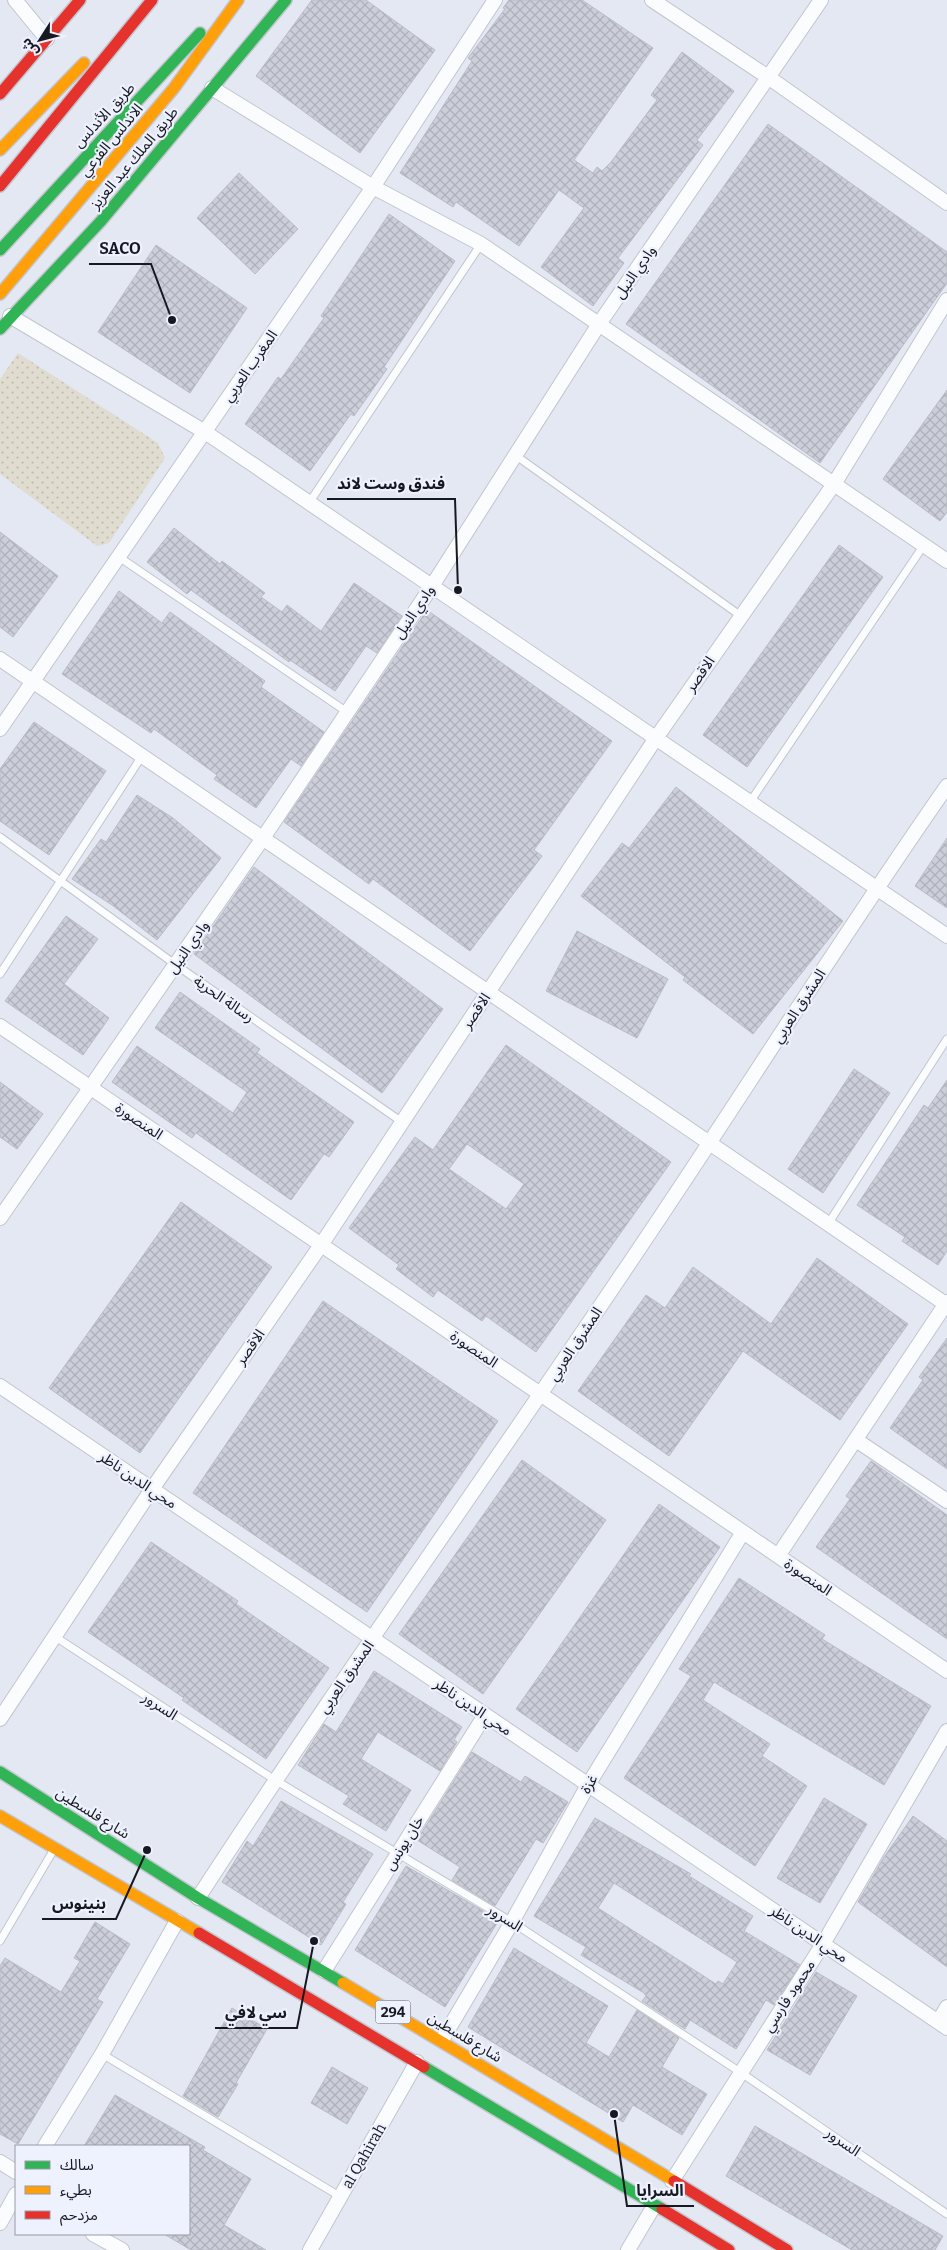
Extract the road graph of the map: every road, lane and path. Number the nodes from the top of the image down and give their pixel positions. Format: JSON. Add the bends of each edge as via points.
{"nodes":[{"id":1,"x":15,"y":0,"type":"edge"},
{"id":2,"x":80,"y":0,"type":"edge"},
{"id":3,"x":145,"y":0,"type":"edge"},
{"id":4,"x":152,"y":0,"type":"edge"},
{"id":5,"x":230,"y":0,"type":"edge"},
{"id":6,"x":238,"y":0,"type":"edge"},
{"id":7,"x":286,"y":0,"type":"edge"},
{"id":8,"x":495,"y":0,"type":"edge"},
{"id":9,"x":652,"y":0,"type":"edge"},
{"id":10,"x":821,"y":0,"type":"edge"},
{"id":11,"x":47,"y":39,"type":"junction"},
{"id":12,"x":768,"y":77,"type":"junction"},
{"id":13,"x":212,"y":88,"type":"junction"},
{"id":14,"x":0,"y":94,"type":"edge"},
{"id":15,"x":0,"y":150,"type":"edge"},
{"id":16,"x":0,"y":186,"type":"edge"},
{"id":17,"x":373,"y":187,"type":"junction"},
{"id":18,"x":947,"y":204,"type":"edge"},
{"id":19,"x":481,"y":244,"type":"junction"},
{"id":20,"x":0,"y":250,"type":"edge"},
{"id":21,"x":0,"y":294,"type":"edge"},
{"id":22,"x":947,"y":300,"type":"edge"},
{"id":23,"x":10,"y":316,"type":"junction"},
{"id":24,"x":599,"y":324,"type":"junction"},
{"id":25,"x":0,"y":329,"type":"edge"},
{"id":26,"x":205,"y":432,"type":"junction"},
{"id":27,"x":515,"y":455,"type":"junction"},
{"id":28,"x":834,"y":484,"type":"junction"},
{"id":29,"x":309,"y":503,"type":"junction"},
{"id":30,"x":924,"y":545,"type":"junction"},
{"id":31,"x":119,"y":557,"type":"junction"},
{"id":32,"x":947,"y":561,"type":"edge"},
{"id":33,"x":432,"y":586,"type":"junction"},
{"id":34,"x":741,"y":616,"type":"junction"},
{"id":35,"x":0,"y":659,"type":"edge"},
{"id":36,"x":33,"y":682,"type":"junction"},
{"id":37,"x":347,"y":712,"type":"junction"},
{"id":38,"x":0,"y":729,"type":"edge"},
{"id":39,"x":656,"y":738,"type":"junction"},
{"id":40,"x":142,"y":756,"type":"junction"},
{"id":41,"x":947,"y":786,"type":"edge"},
{"id":42,"x":750,"y":802,"type":"junction"},
{"id":43,"x":0,"y":837,"type":"edge"},
{"id":44,"x":263,"y":838,"type":"junction"},
{"id":45,"x":60,"y":881,"type":"junction"},
{"id":46,"x":876,"y":887,"type":"junction"},
{"id":47,"x":947,"y":936,"type":"edge"},
{"id":48,"x":176,"y":965,"type":"junction"},
{"id":49,"x":0,"y":974,"type":"edge"},
{"id":50,"x":488,"y":992,"type":"junction"},
{"id":51,"x":0,"y":1026,"type":"edge"},
{"id":52,"x":947,"y":1039,"type":"edge"},
{"id":53,"x":91,"y":1088,"type":"junction"},
{"id":54,"x":402,"y":1122,"type":"junction"},
{"id":55,"x":710,"y":1144,"type":"junction"},
{"id":56,"x":0,"y":1218,"type":"edge"},
{"id":57,"x":828,"y":1224,"type":"junction"},
{"id":58,"x":321,"y":1245,"type":"junction"},
{"id":59,"x":947,"y":1304,"type":"edge"},
{"id":60,"x":0,"y":1386,"type":"edge"},
{"id":61,"x":541,"y":1394,"type":"junction"},
{"id":62,"x":856,"y":1440,"type":"junction"},
{"id":63,"x":152,"y":1489,"type":"junction"},
{"id":64,"x":947,"y":1501,"type":"edge"},
{"id":65,"x":743,"y":1532,"type":"junction"},
{"id":66,"x":778,"y":1556,"type":"junction"},
{"id":67,"x":54,"y":1636,"type":"junction"},
{"id":68,"x":372,"y":1639,"type":"junction"},
{"id":69,"x":947,"y":1671,"type":"edge"},
{"id":70,"x":485,"y":1715,"type":"junction"},
{"id":71,"x":0,"y":1719,"type":"edge"},
{"id":72,"x":947,"y":1731,"type":"edge"},
{"id":73,"x":0,"y":1772,"type":"edge"},
{"id":74,"x":275,"y":1780,"type":"junction"},
{"id":75,"x":588,"y":1785,"type":"junction"},
{"id":76,"x":0,"y":1816,"type":"edge"},
{"id":77,"x":54,"y":1849,"type":"junction"},
{"id":78,"x":397,"y":1854,"type":"junction"},
{"id":79,"x":198,"y":1898,"type":"junction"},
{"id":80,"x":177,"y":1921,"type":"junction"},
{"id":81,"x":512,"y":1922,"type":"junction"},
{"id":82,"x":0,"y":1941,"type":"edge"},
{"id":83,"x":823,"y":1944,"type":"junction"},
{"id":84,"x":324,"y":1971,"type":"junction"},
{"id":85,"x":947,"y":2007,"type":"edge"},
{"id":86,"x":942,"y":2025,"type":"edge"},
{"id":87,"x":442,"y":2040,"type":"junction"},
{"id":88,"x":102,"y":2054,"type":"junction"},
{"id":89,"x":417,"y":2062,"type":"junction"},
{"id":90,"x":740,"y":2072,"type":"junction"},
{"id":91,"x":46,"y":2145,"type":"edge"},
{"id":92,"x":0,"y":2162,"type":"edge"},
{"id":93,"x":15,"y":2171,"type":"edge"},
{"id":94,"x":672,"y":2182,"type":"junction"},
{"id":95,"x":15,"y":2195,"type":"edge"},
{"id":96,"x":341,"y":2197,"type":"junction"},
{"id":97,"x":4,"y":2204,"type":"edge"},
{"id":98,"x":654,"y":2206,"type":"junction"},
{"id":99,"x":947,"y":2214,"type":"edge"},
{"id":100,"x":0,"y":2223,"type":"edge"},
{"id":101,"x":95,"y":2235,"type":"edge"},
{"id":102,"x":122,"y":2250,"type":"edge"},
{"id":103,"x":310,"y":2250,"type":"edge"},
{"id":104,"x":628,"y":2250,"type":"edge"},
{"id":105,"x":729,"y":2250,"type":"edge"},
{"id":106,"x":787,"y":2250,"type":"edge"}],
"edges":[{"from":1,"to":11,"type":"street"},
{"from":2,"to":11,"type":"main road"},
{"from":3,"to":15,"type":"main road"},
{"from":4,"to":16,"type":"main road"},
{"from":5,"to":20,"type":"main road","name":"طريق الأندلس"},
{"from":6,"to":21,"type":"main road","name":"الاندلس الفرعي","via":[[174,88]]},
{"from":7,"to":13,"type":"main road","name":"طريق الملك عبد العزيز"},
{"from":8,"to":17,"type":"street","name":"المغرب العربي"},
{"from":9,"to":12,"type":"street"},
{"from":10,"to":12,"type":"street","name":"وادي النيل"},
{"from":11,"to":14,"type":"main road"},
{"from":12,"to":18,"type":"street"},
{"from":12,"to":24,"type":"street","name":"وادي النيل"},
{"from":13,"to":17,"type":"street"},
{"from":13,"to":23,"type":"main road","name":"طريق الملك عبد العزيز","via":[[101,221]]},
{"from":17,"to":19,"type":"street"},
{"from":17,"to":26,"type":"street","name":"المغرب العربي"},
{"from":19,"to":24,"type":"street"},
{"from":19,"to":29,"type":"lane"},
{"from":22,"to":28,"type":"street","name":"الاقصر"},
{"from":23,"to":25,"type":"main road","name":"طريق الملك عبد العزيز"},
{"from":23,"to":26,"type":"street"},
{"from":24,"to":27,"type":"street","name":"وادي النيل"},
{"from":24,"to":28,"type":"street"},
{"from":26,"to":29,"type":"street"},
{"from":26,"to":31,"type":"street","name":"المغرب العربي"},
{"from":27,"to":33,"type":"street","name":"وادي النيل"},
{"from":27,"to":34,"type":"lane"},
{"from":28,"to":30,"type":"street"},
{"from":28,"to":34,"type":"street","name":"الاقصر"},
{"from":29,"to":33,"type":"street"},
{"from":30,"to":32,"type":"street"},
{"from":30,"to":42,"type":"lane"},
{"from":31,"to":36,"type":"street","name":"المغرب العربي"},
{"from":31,"to":37,"type":"lane"},
{"from":33,"to":37,"type":"street","name":"وادي النيل"},
{"from":33,"to":39,"type":"street"},
{"from":34,"to":39,"type":"street","name":"الاقصر"},
{"from":35,"to":36,"type":"street"},
{"from":36,"to":38,"type":"street","name":"المغرب العربي"},
{"from":36,"to":40,"type":"street"},
{"from":37,"to":44,"type":"street","name":"وادي النيل"},
{"from":39,"to":42,"type":"street"},
{"from":39,"to":50,"type":"street","name":"الاقصر"},
{"from":40,"to":44,"type":"street"},
{"from":40,"to":45,"type":"lane"},
{"from":41,"to":46,"type":"street","name":"المشرق العربي"},
{"from":42,"to":46,"type":"street"},
{"from":43,"to":45,"type":"lane","name":"رسالة الحرية"},
{"from":44,"to":48,"type":"street","name":"وادي النيل"},
{"from":44,"to":50,"type":"street"},
{"from":45,"to":48,"type":"lane","name":"رسالة الحرية"},
{"from":45,"to":49,"type":"lane"},
{"from":46,"to":47,"type":"street"},
{"from":46,"to":55,"type":"street","name":"المشرق العربي"},
{"from":48,"to":53,"type":"street","name":"وادي النيل"},
{"from":48,"to":54,"type":"lane","name":"رسالة الحرية"},
{"from":50,"to":54,"type":"street","name":"الاقصر"},
{"from":50,"to":55,"type":"street"},
{"from":51,"to":53,"type":"street","name":"المنصورة"},
{"from":52,"to":57,"type":"lane"},
{"from":53,"to":56,"type":"street","name":"وادي النيل"},
{"from":53,"to":58,"type":"street","name":"المنصورة"},
{"from":54,"to":58,"type":"street","name":"الاقصر"},
{"from":55,"to":57,"type":"street"},
{"from":55,"to":61,"type":"street","name":"المشرق العربي"},
{"from":57,"to":59,"type":"street"},
{"from":58,"to":61,"type":"street","name":"المنصورة"},
{"from":58,"to":63,"type":"street","name":"الاقصر"},
{"from":59,"to":62,"type":"street"},
{"from":60,"to":63,"type":"street","name":"محي الدين ناظر"},
{"from":61,"to":65,"type":"street","name":"المنصورة"},
{"from":61,"to":68,"type":"street","name":"المشرق العربي"},
{"from":62,"to":64,"type":"street"},
{"from":62,"to":66,"type":"street"},
{"from":63,"to":67,"type":"street","name":"الاقصر"},
{"from":63,"to":68,"type":"street","name":"محي الدين ناظر"},
{"from":65,"to":66,"type":"street","name":"المنصورة"},
{"from":65,"to":75,"type":"street","name":"غزة"},
{"from":66,"to":69,"type":"street","name":"المنصورة"},
{"from":67,"to":71,"type":"street","name":"الاقصر"},
{"from":67,"to":74,"type":"lane","name":"السرور"},
{"from":68,"to":70,"type":"street","name":"محي الدين ناظر"},
{"from":68,"to":74,"type":"street","name":"المشرق العربي"},
{"from":70,"to":75,"type":"street","name":"محي الدين ناظر"},
{"from":70,"to":78,"type":"street","name":"خان يونس"},
{"from":72,"to":83,"type":"street","name":"محمود فارسي"},
{"from":73,"to":79,"type":"main road","name":"شارع فلسطين","number":"294"},
{"from":74,"to":78,"type":"lane","name":"السرور"},
{"from":74,"to":79,"type":"street","name":"المشرق العربي"},
{"from":75,"to":81,"type":"street","name":"غزة"},
{"from":75,"to":83,"type":"street","name":"محي الدين ناظر"},
{"from":76,"to":77,"type":"main road","number":"294"},
{"from":77,"to":80,"type":"main road","number":"294"},
{"from":77,"to":82,"type":"lane"},
{"from":78,"to":81,"type":"lane","name":"السرور"},
{"from":78,"to":84,"type":"street","name":"خان يونس"},
{"from":79,"to":84,"type":"main road","name":"شارع فلسطين","number":"294"},
{"from":80,"to":88,"type":"street"},
{"from":80,"to":89,"type":"main road","number":"294"},
{"from":81,"to":87,"type":"street","name":"غزة"},
{"from":81,"to":90,"type":"lane","name":"السرور"},
{"from":83,"to":86,"type":"street","name":"محي الدين ناظر"},
{"from":83,"to":90,"type":"street","name":"محمود فارسي"},
{"from":84,"to":87,"type":"main road","name":"شارع فلسطين","number":"294"},
{"from":85,"to":86,"type":"street"},
{"from":87,"to":94,"type":"main road","name":"شارع فلسطين","number":"294"},
{"from":88,"to":91,"type":"street"},
{"from":88,"to":96,"type":"lane"},
{"from":89,"to":96,"type":"street","name":"al Qahirah"},
{"from":89,"to":98,"type":"main road","number":"294"},
{"from":90,"to":94,"type":"street","name":"محمود فارسي"},
{"from":90,"to":99,"type":"lane","name":"السرور"},
{"from":92,"to":93,"type":"street"},
{"from":94,"to":106,"type":"main road","name":"شارع فلسطين","number":"294"},
{"from":95,"to":97,"type":"street"},
{"from":96,"to":103,"type":"street","name":"al Qahirah"},
{"from":97,"to":100,"type":"street"},
{"from":98,"to":104,"type":"street"},
{"from":98,"to":105,"type":"main road","number":"294"},
{"from":101,"to":102,"type":"street"}]}
